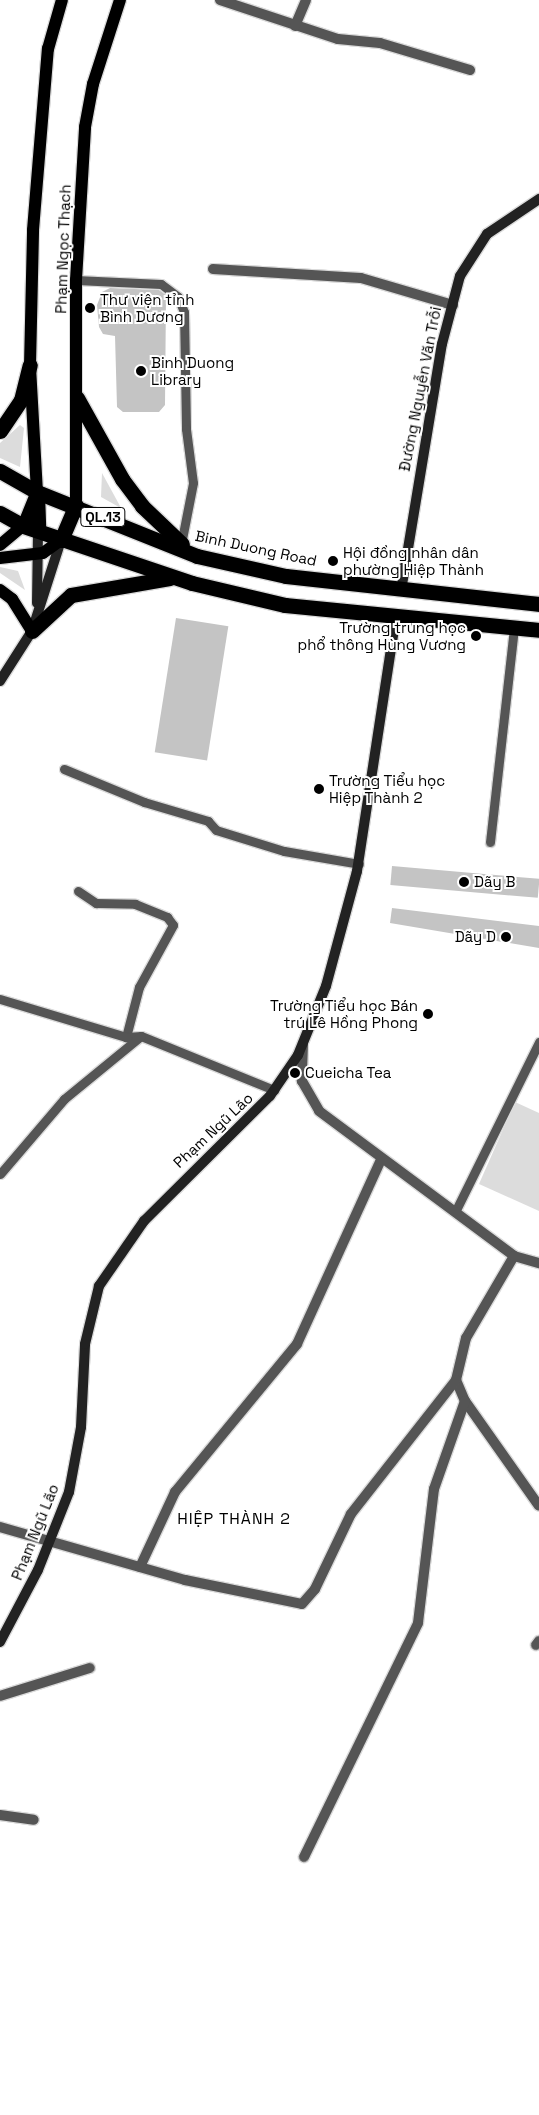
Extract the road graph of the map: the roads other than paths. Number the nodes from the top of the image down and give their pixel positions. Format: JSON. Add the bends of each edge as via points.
{"nodes":[{"id":1,"x":62,"y":0,"type":"edge"},
{"id":2,"x":120,"y":0,"type":"edge"},
{"id":3,"x":220,"y":0,"type":"edge"},
{"id":4,"x":306,"y":0,"type":"edge"},
{"id":5,"x":295,"y":26,"type":"junction"},
{"id":6,"x":470,"y":70,"type":"dead end"},
{"id":7,"x":539,"y":199,"type":"edge"},
{"id":8,"x":213,"y":269,"type":"dead end"},
{"id":9,"x":76,"y":280,"type":"junction"},
{"id":10,"x":452,"y":305,"type":"junction"},
{"id":11,"x":30,"y":365,"type":"junction"},
{"id":12,"x":77,"y":398,"type":"junction"},
{"id":13,"x":0,"y":431,"type":"edge"},
{"id":14,"x":5,"y":473,"type":"edge"},
{"id":15,"x":37,"y":492,"type":"junction"},
{"id":16,"x":76,"y":505,"type":"junction"},
{"id":17,"x":0,"y":513,"type":"edge"},
{"id":18,"x":30,"y":528,"type":"junction"},
{"id":19,"x":61,"y":540,"type":"junction"},
{"id":20,"x":181,"y":544,"type":"junction"},
{"id":21,"x":0,"y":545,"type":"edge"},
{"id":22,"x":38,"y":554,"type":"junction"},
{"id":23,"x":197,"y":556,"type":"junction"},
{"id":24,"x":0,"y":558,"type":"edge"},
{"id":25,"x":176,"y":577,"type":"junction"},
{"id":26,"x":0,"y":590,"type":"edge"},
{"id":27,"x":401,"y":592,"type":"junction"},
{"id":28,"x":539,"y":604,"type":"edge"},
{"id":29,"x":396,"y":616,"type":"junction"},
{"id":30,"x":514,"y":628,"type":"junction"},
{"id":31,"x":539,"y":630,"type":"edge"},
{"id":32,"x":32,"y":631,"type":"junction"},
{"id":33,"x":0,"y":681,"type":"edge"},
{"id":34,"x":64,"y":769,"type":"dead end"},
{"id":35,"x":490,"y":842,"type":"dead end"},
{"id":36,"x":359,"y":864,"type":"junction"},
{"id":37,"x":78,"y":891,"type":"dead end"},
{"id":38,"x":0,"y":999,"type":"edge"},
{"id":39,"x":126,"y":1036,"type":"junction"},
{"id":40,"x":142,"y":1036,"type":"junction"},
{"id":41,"x":539,"y":1042,"type":"edge"},
{"id":42,"x":303,"y":1043,"type":"junction"},
{"id":43,"x":274,"y":1090,"type":"junction"},
{"id":44,"x":381,"y":1160,"type":"junction"},
{"id":45,"x":0,"y":1174,"type":"edge"},
{"id":46,"x":454,"y":1212,"type":"junction"},
{"id":47,"x":514,"y":1256,"type":"junction"},
{"id":48,"x":539,"y":1263,"type":"edge"},
{"id":49,"x":456,"y":1380,"type":"junction"},
{"id":50,"x":466,"y":1401,"type":"junction"},
{"id":51,"x":539,"y":1506,"type":"edge"},
{"id":52,"x":0,"y":1527,"type":"edge"},
{"id":53,"x":50,"y":1541,"type":"junction"},
{"id":54,"x":140,"y":1567,"type":"junction"},
{"id":55,"x":0,"y":1642,"type":"edge"},
{"id":56,"x":90,"y":1668,"type":"dead end"},
{"id":57,"x":0,"y":1696,"type":"edge"},
{"id":58,"x":0,"y":1815,"type":"edge"},
{"id":59,"x":34,"y":1820,"type":"dead end"},
{"id":60,"x":304,"y":1858,"type":"dead end"}],
"edges":[{"from":1,"to":11,"type":"main road","name":"Phạm Ngọc Thạch","via":[[48,48],[41,123]]},
{"from":2,"to":9,"type":"main road","name":"Phạm Ngọc Thạch","via":[[93,84],[85,127]]},
{"from":3,"to":5,"type":"street"},
{"from":4,"to":5,"type":"street"},
{"from":5,"to":6,"type":"street","via":[[338,39],[380,43]]},
{"from":7,"to":10,"type":"street","name":"Đường Nguyễn Văn Trỗi","via":[[487,234],[460,276]]},
{"from":8,"to":10,"type":"street","via":[[361,278]]},
{"from":9,"to":12,"type":"main road","name":"Phạm Ngọc Thạch"},
{"from":9,"to":20,"type":"lane","via":[[161,284],[178,297],[184,312],[186,429],[193,483]]},
{"from":10,"to":27,"type":"street","name":"Đường Nguyễn Văn Trỗi","via":[[413,505]]},
{"from":11,"to":13,"type":"highway","via":[[22,400]]},
{"from":11,"to":15,"type":"main road","name":"Phạm Ngọc Thạch"},
{"from":12,"to":16,"type":"main road","name":"Phạm Ngọc Thạch"},
{"from":12,"to":20,"type":"highway","via":[[122,479],[142,506]]},
{"from":14,"to":15,"type":"highway","name":"Binh Duong Road","number":"QL.13"},
{"from":15,"to":16,"type":"highway","name":"Binh Duong Road","number":"QL.13"},
{"from":15,"to":18,"type":"highway"},
{"from":16,"to":19,"type":"highway"},
{"from":16,"to":23,"type":"highway","name":"Binh Duong Road","number":"QL.13"},
{"from":17,"to":18,"type":"highway","number":"QL.13"},
{"from":18,"to":19,"type":"highway","number":"QL.13"},
{"from":18,"to":21,"type":"main road"},
{"from":18,"to":22,"type":"street"},
{"from":19,"to":22,"type":"main road","via":[[53,549]]},
{"from":19,"to":25,"type":"highway","number":"QL.13"},
{"from":19,"to":32,"type":"street"},
{"from":20,"to":23,"type":"highway"},
{"from":22,"to":24,"type":"main road"},
{"from":22,"to":32,"type":"street"},
{"from":23,"to":27,"type":"highway","name":"Binh Duong Road","number":"QL.13","via":[[286,576]]},
{"from":25,"to":29,"type":"highway","number":"QL.13","via":[[285,605]]},
{"from":25,"to":32,"type":"highway","via":[[71,595]]},
{"from":26,"to":32,"type":"main road","via":[[12,599]]},
{"from":27,"to":28,"type":"highway","name":"Binh Duong Road","number":"QL.13"},
{"from":29,"to":30,"type":"highway","number":"QL.13"},
{"from":29,"to":36,"type":"street","name":"Phạm Ngũ Lão"},
{"from":30,"to":31,"type":"highway","number":"QL.13"},
{"from":30,"to":35,"type":"lane"},
{"from":32,"to":33,"type":"street"},
{"from":34,"to":36,"type":"lane","via":[[144,802],[208,821],[216,830],[284,850]]},
{"from":36,"to":42,"type":"street","name":"Phạm Ngũ Lão","via":[[326,986]]},
{"from":37,"to":39,"type":"lane","via":[[96,903],[135,904],[167,917],[173,925],[139,987]]},
{"from":38,"to":39,"type":"lane"},
{"from":39,"to":40,"type":"lane"},
{"from":40,"to":43,"type":"lane"},
{"from":40,"to":45,"type":"lane","via":[[64,1098]]},
{"from":41,"to":46,"type":"lane"},
{"from":42,"to":43,"type":"street","name":"Phạm Ngũ Lão"},
{"from":42,"to":44,"type":"street","via":[[302,1081],[318,1111]]},
{"from":43,"to":53,"type":"street","name":"Phạm Ngũ Lão","via":[[144,1220],[99,1286],[86,1344],[81,1427],[68,1492]]},
{"from":44,"to":46,"type":"street"},
{"from":44,"to":54,"type":"street","via":[[297,1344],[175,1492]]},
{"from":46,"to":47,"type":"street"},
{"from":47,"to":48,"type":"street"},
{"from":47,"to":49,"type":"street","via":[[466,1338]]},
{"from":49,"to":50,"type":"street"},
{"from":49,"to":54,"type":"street","via":[[351,1514],[315,1589],[302,1604]]},
{"from":50,"to":51,"type":"street"},
{"from":50,"to":60,"type":"street","via":[[434,1489],[418,1623]]},
{"from":52,"to":53,"type":"street"},
{"from":53,"to":54,"type":"street"},
{"from":53,"to":55,"type":"street","name":"Phạm Ngũ Lão"},
{"from":56,"to":57,"type":"street"},
{"from":58,"to":59,"type":"street"}]}
